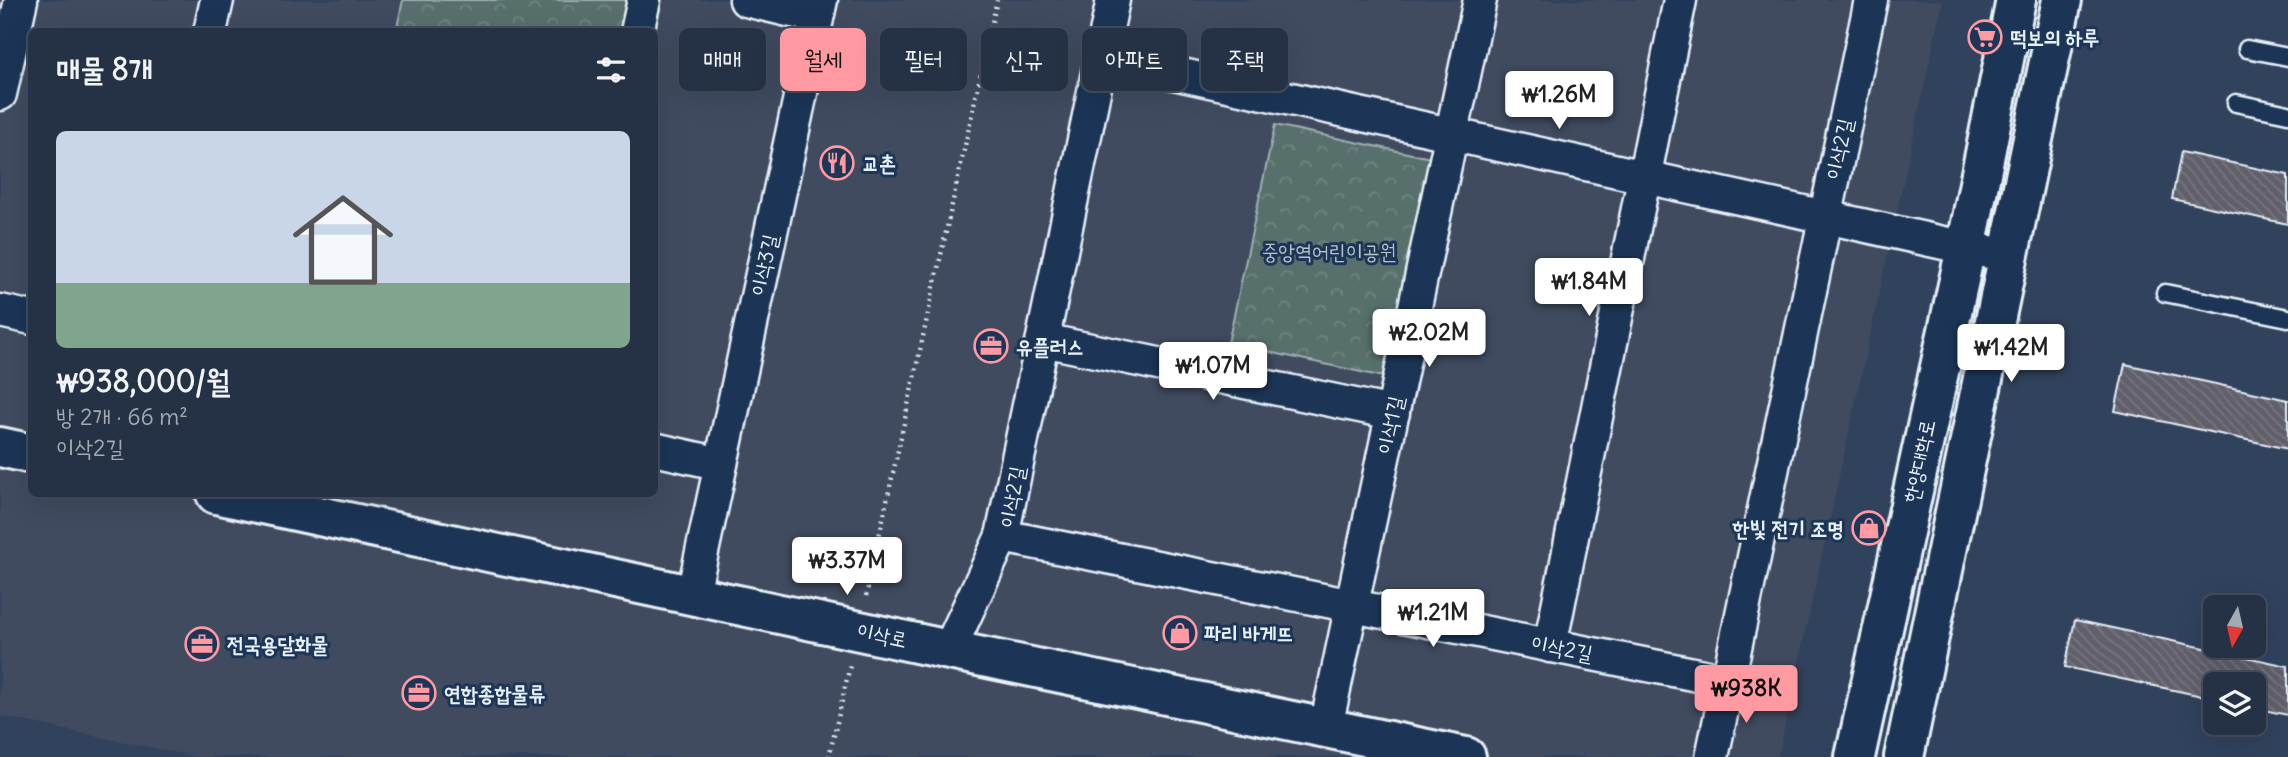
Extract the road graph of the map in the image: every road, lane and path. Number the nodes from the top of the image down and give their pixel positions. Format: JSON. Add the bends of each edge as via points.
{"nodes":[{"id":1,"x":21,"y":0,"type":"edge"},
{"id":2,"x":217,"y":0,"type":"edge"},
{"id":3,"x":644,"y":0,"type":"edge"},
{"id":4,"x":746,"y":0,"type":"edge"},
{"id":5,"x":997,"y":0,"type":"edge"},
{"id":6,"x":1113,"y":0,"type":"edge"},
{"id":7,"x":1480,"y":0,"type":"edge"},
{"id":8,"x":1680,"y":0,"type":"edge"},
{"id":9,"x":1871,"y":0,"type":"edge"},
{"id":10,"x":2016,"y":0,"type":"edge"},
{"id":11,"x":2062,"y":0,"type":"edge"},
{"id":12,"x":819,"y":8,"type":"edge"},
{"id":13,"x":211,"y":28,"type":"edge"},
{"id":14,"x":637,"y":28,"type":"edge"},
{"id":15,"x":1107,"y":28,"type":"edge"},
{"id":16,"x":2247,"y":49,"type":"dead end"},
{"id":17,"x":2288,"y":57,"type":"edge"},
{"id":18,"x":1187,"y":76,"type":"edge"},
{"id":19,"x":1094,"y":91,"type":"edge"},
{"id":20,"x":0,"y":94,"type":"edge"},
{"id":21,"x":2236,"y":103,"type":"dead end"},
{"id":22,"x":2288,"y":114,"type":"edge"},
{"id":23,"x":1453,"y":135,"type":"junction"},
{"id":24,"x":1644,"y":176,"type":"junction"},
{"id":25,"x":1825,"y":216,"type":"junction"},
{"id":26,"x":1966,"y":248,"type":"junction"},
{"id":27,"x":2007,"y":255,"type":"junction"},
{"id":28,"x":2165,"y":293,"type":"dead end"},
{"id":29,"x":0,"y":311,"type":"edge"},
{"id":30,"x":28,"y":317,"type":"edge"},
{"id":31,"x":2288,"y":318,"type":"edge"},
{"id":32,"x":1043,"y":340,"type":"junction"},
{"id":33,"x":1393,"y":413,"type":"junction"},
{"id":34,"x":0,"y":447,"type":"edge"},
{"id":35,"x":658,"y":450,"type":"edge"},
{"id":36,"x":28,"y":453,"type":"edge"},
{"id":37,"x":721,"y":464,"type":"junction"},
{"id":38,"x":230,"y":497,"type":"edge"},
{"id":39,"x":1002,"y":536,"type":"junction"},
{"id":40,"x":693,"y":594,"type":"junction"},
{"id":41,"x":1352,"y":606,"type":"junction"},
{"id":42,"x":858,"y":630,"type":"junction"},
{"id":43,"x":1550,"y":646,"type":"junction"},
{"id":44,"x":949,"y":650,"type":"junction"},
{"id":45,"x":1728,"y":681,"type":"junction"},
{"id":46,"x":1326,"y":727,"type":"junction"},
{"id":47,"x":829,"y":757,"type":"edge"},
{"id":48,"x":1466,"y":757,"type":"edge"},
{"id":49,"x":1712,"y":757,"type":"edge"},
{"id":50,"x":1855,"y":757,"type":"edge"},
{"id":51,"x":1904,"y":757,"type":"edge"}],
"edges":[{"from":1,"to":20,"type":"street"},
{"from":2,"to":13,"type":"street"},
{"from":3,"to":14,"type":"street"},
{"from":4,"to":12,"type":"street"},
{"from":5,"to":42,"type":"path"},
{"from":6,"to":15,"type":"street","name":"이삭2길"},
{"from":7,"to":23,"type":"street","name":"이삭1길"},
{"from":8,"to":24,"type":"street"},
{"from":9,"to":25,"type":"street","name":"이삭2길"},
{"from":10,"to":26,"type":"street","name":"한양대학로"},
{"from":11,"to":27,"type":"street"},
{"from":12,"to":37,"type":"street","name":"이삭3길"},
{"from":16,"to":17,"type":"lane"},
{"from":18,"to":23,"type":"street"},
{"from":19,"to":32,"type":"street","name":"이삭2길"},
{"from":21,"to":22,"type":"lane"},
{"from":23,"to":24,"type":"street"},
{"from":23,"to":33,"type":"street","name":"이삭1길"},
{"from":24,"to":25,"type":"street"},
{"from":24,"to":43,"type":"street"},
{"from":25,"to":26,"type":"street"},
{"from":25,"to":45,"type":"street","name":"이삭2길"},
{"from":26,"to":27,"type":"street"},
{"from":26,"to":50,"type":"street","name":"한양대학로"},
{"from":27,"to":51,"type":"street"},
{"from":28,"to":31,"type":"lane"},
{"from":29,"to":30,"type":"street"},
{"from":32,"to":33,"type":"street"},
{"from":32,"to":39,"type":"street","name":"이삭2길"},
{"from":33,"to":41,"type":"street","name":"이삭1길"},
{"from":34,"to":36,"type":"street"},
{"from":35,"to":37,"type":"street"},
{"from":37,"to":40,"type":"street","name":"이삭3길"},
{"from":38,"to":40,"type":"street","name":"이삭로"},
{"from":39,"to":41,"type":"street","name":"이삭2길"},
{"from":39,"to":44,"type":"street"},
{"from":40,"to":42,"type":"street","name":"이삭로"},
{"from":41,"to":43,"type":"street","name":"이삭2길"},
{"from":41,"to":46,"type":"street","name":"이삭1길"},
{"from":42,"to":44,"type":"street","name":"이삭로"},
{"from":42,"to":47,"type":"path"},
{"from":43,"to":45,"type":"street","name":"이삭2길"},
{"from":44,"to":46,"type":"street","name":"이삭로"},
{"from":45,"to":49,"type":"street"},
{"from":46,"to":48,"type":"street","name":"이삭로"}]}
